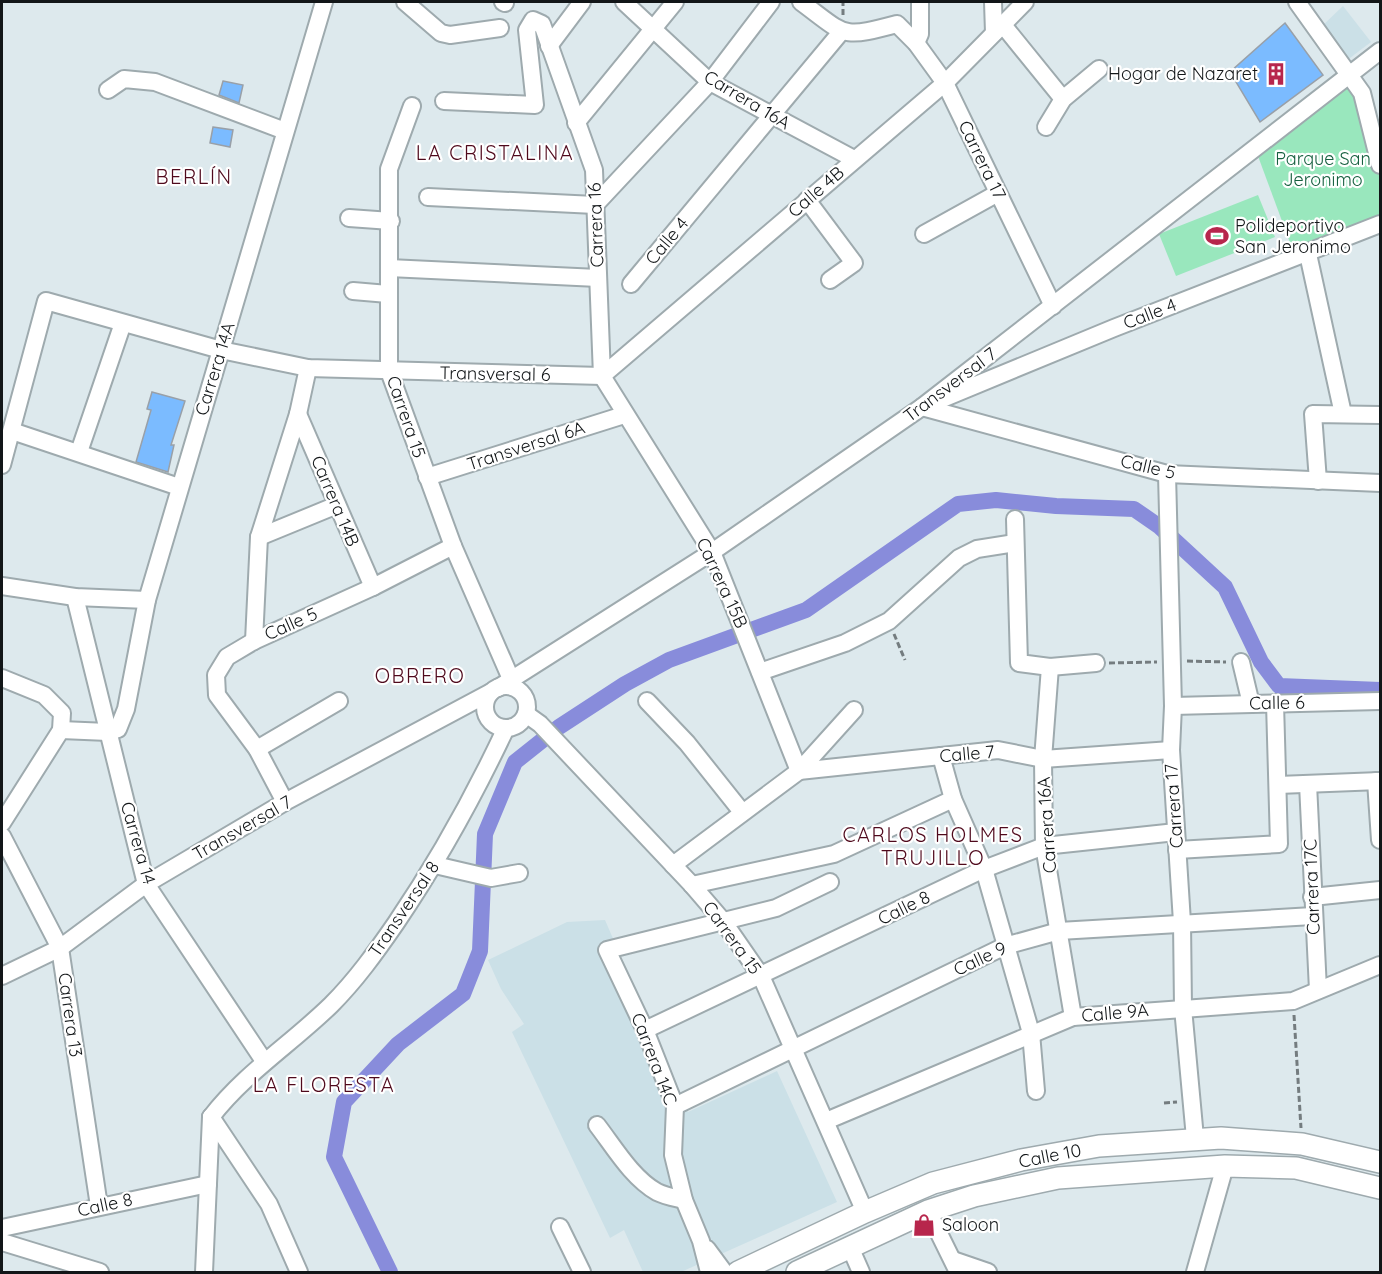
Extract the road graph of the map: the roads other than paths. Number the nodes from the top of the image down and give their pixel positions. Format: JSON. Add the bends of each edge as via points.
{"nodes":[{"id":1,"x":324,"y":2,"type":"edge"},
{"id":2,"x":405,"y":2,"type":"edge"},
{"id":3,"x":582,"y":2,"type":"edge"},
{"id":4,"x":624,"y":2,"type":"edge"},
{"id":5,"x":675,"y":2,"type":"edge"},
{"id":6,"x":771,"y":2,"type":"edge"},
{"id":7,"x":801,"y":2,"type":"edge"},
{"id":8,"x":920,"y":2,"type":"edge"},
{"id":9,"x":993,"y":2,"type":"edge"},
{"id":10,"x":1025,"y":2,"type":"edge"},
{"id":11,"x":1297,"y":2,"type":"edge"},
{"id":12,"x":500,"y":28,"type":"dead end"},
{"id":13,"x":651,"y":28,"type":"junction"},
{"id":14,"x":998,"y":29,"type":"junction"},
{"id":15,"x":842,"y":32,"type":"junction"},
{"id":16,"x":916,"y":43,"type":"junction"},
{"id":17,"x":549,"y":46,"type":"junction"},
{"id":18,"x":1380,"y":51,"type":"edge"},
{"id":19,"x":1099,"y":69,"type":"dead end"},
{"id":20,"x":1348,"y":75,"type":"junction"},
{"id":21,"x":710,"y":82,"type":"junction"},
{"id":22,"x":945,"y":83,"type":"junction"},
{"id":23,"x":108,"y":90,"type":"dead end"},
{"id":24,"x":1063,"y":99,"type":"junction"},
{"id":25,"x":444,"y":101,"type":"dead end"},
{"id":26,"x":412,"y":106,"type":"dead end"},
{"id":27,"x":770,"y":116,"type":"junction"},
{"id":28,"x":576,"y":123,"type":"junction"},
{"id":29,"x":1046,"y":127,"type":"dead end"},
{"id":30,"x":285,"y":131,"type":"junction"},
{"id":31,"x":854,"y":159,"type":"junction"},
{"id":32,"x":1380,"y":165,"type":"edge"},
{"id":33,"x":998,"y":193,"type":"junction"},
{"id":34,"x":428,"y":197,"type":"dead end"},
{"id":35,"x":807,"y":200,"type":"junction"},
{"id":36,"x":595,"y":205,"type":"junction"},
{"id":37,"x":349,"y":218,"type":"dead end"},
{"id":38,"x":391,"y":221,"type":"junction"},
{"id":39,"x":1380,"y":224,"type":"edge"},
{"id":40,"x":924,"y":234,"type":"dead end"},
{"id":41,"x":1308,"y":254,"type":"junction"},
{"id":42,"x":389,"y":268,"type":"junction"},
{"id":43,"x":598,"y":278,"type":"junction"},
{"id":44,"x":830,"y":280,"type":"dead end"},
{"id":45,"x":631,"y":284,"type":"dead end"},
{"id":46,"x":353,"y":291,"type":"dead end"},
{"id":47,"x":388,"y":294,"type":"junction"},
{"id":48,"x":1053,"y":306,"type":"junction"},
{"id":49,"x":123,"y":323,"type":"junction"},
{"id":50,"x":221,"y":350,"type":"junction"},
{"id":51,"x":308,"y":368,"type":"junction"},
{"id":52,"x":389,"y":371,"type":"junction"},
{"id":53,"x":602,"y":376,"type":"junction"},
{"id":54,"x":922,"y":407,"type":"junction"},
{"id":55,"x":298,"y":414,"type":"junction"},
{"id":56,"x":1343,"y":414,"type":"junction"},
{"id":57,"x":624,"y":415,"type":"junction"},
{"id":58,"x":1380,"y":415,"type":"edge"},
{"id":59,"x":12,"y":431,"type":"junction"},
{"id":60,"x":79,"y":452,"type":"junction"},
{"id":61,"x":2,"y":465,"type":"edge"},
{"id":62,"x":1167,"y":474,"type":"junction"},
{"id":63,"x":427,"y":477,"type":"junction"},
{"id":64,"x":1318,"y":481,"type":"junction"},
{"id":65,"x":1380,"y":483,"type":"edge"},
{"id":66,"x":180,"y":487,"type":"junction"},
{"id":67,"x":337,"y":505,"type":"junction"},
{"id":68,"x":1015,"y":519,"type":"dead end"},
{"id":69,"x":259,"y":537,"type":"junction"},
{"id":70,"x":1015,"y":543,"type":"junction"},
{"id":71,"x":453,"y":546,"type":"junction"},
{"id":72,"x":712,"y":552,"type":"junction"},
{"id":73,"x":2,"y":586,"type":"edge"},
{"id":74,"x":373,"y":587,"type":"junction"},
{"id":75,"x":75,"y":597,"type":"junction"},
{"id":76,"x":147,"y":600,"type":"junction"},
{"id":77,"x":254,"y":641,"type":"junction"},
{"id":78,"x":1241,"y":662,"type":"road end"},
{"id":79,"x":1096,"y":663,"type":"road end"},
{"id":80,"x":1050,"y":667,"type":"junction"},
{"id":81,"x":760,"y":672,"type":"junction"},
{"id":82,"x":2,"y":678,"type":"edge"},
{"id":83,"x":500,"y":686,"type":"junction"},
{"id":84,"x":339,"y":701,"type":"dead end"},
{"id":85,"x":647,"y":701,"type":"dead end"},
{"id":86,"x":1380,"y":701,"type":"edge"},
{"id":87,"x":1275,"y":703,"type":"junction"},
{"id":88,"x":1251,"y":704,"type":"junction"},
{"id":89,"x":1173,"y":706,"type":"junction"},
{"id":90,"x":854,"y":710,"type":"dead end"},
{"id":91,"x":526,"y":714,"type":"junction"},
{"id":92,"x":506,"y":728,"type":"junction"},
{"id":93,"x":61,"y":730,"type":"junction"},
{"id":94,"x":108,"y":732,"type":"junction"},
{"id":95,"x":257,"y":750,"type":"junction"},
{"id":96,"x":1170,"y":750,"type":"junction"},
{"id":97,"x":941,"y":756,"type":"junction"},
{"id":98,"x":1043,"y":759,"type":"junction"},
{"id":99,"x":799,"y":771,"type":"junction"},
{"id":100,"x":1378,"y":781,"type":"edge"},
{"id":101,"x":1308,"y":784,"type":"junction"},
{"id":102,"x":1278,"y":785,"type":"junction"},
{"id":103,"x":953,"y":799,"type":"junction"},
{"id":104,"x":285,"y":802,"type":"junction"},
{"id":105,"x":742,"y":812,"type":"junction"},
{"id":106,"x":2,"y":823,"type":"edge"},
{"id":107,"x":1176,"y":832,"type":"junction"},
{"id":108,"x":2,"y":836,"type":"edge"},
{"id":109,"x":1380,"y":840,"type":"edge"},
{"id":110,"x":1044,"y":846,"type":"junction"},
{"id":111,"x":1177,"y":850,"type":"junction"},
{"id":112,"x":435,"y":865,"type":"junction"},
{"id":113,"x":673,"y":865,"type":"junction"},
{"id":114,"x":984,"y":869,"type":"junction"},
{"id":115,"x":519,"y":873,"type":"dead end"},
{"id":116,"x":830,"y":882,"type":"dead end"},
{"id":117,"x":146,"y":884,"type":"junction"},
{"id":118,"x":692,"y":885,"type":"junction"},
{"id":119,"x":1380,"y":890,"type":"edge"},
{"id":120,"x":1312,"y":897,"type":"junction"},
{"id":121,"x":1313,"y":916,"type":"junction"},
{"id":122,"x":723,"y":921,"type":"junction"},
{"id":123,"x":1182,"y":922,"type":"junction"},
{"id":124,"x":1059,"y":931,"type":"junction"},
{"id":125,"x":1005,"y":946,"type":"junction"},
{"id":126,"x":60,"y":948,"type":"junction"},
{"id":127,"x":1380,"y":965,"type":"edge"},
{"id":128,"x":2,"y":976,"type":"edge"},
{"id":129,"x":761,"y":976,"type":"junction"},
{"id":130,"x":1318,"y":990,"type":"junction"},
{"id":131,"x":1183,"y":1008,"type":"junction"},
{"id":132,"x":1073,"y":1017,"type":"junction"},
{"id":133,"x":645,"y":1030,"type":"junction"},
{"id":134,"x":1031,"y":1033,"type":"junction"},
{"id":135,"x":795,"y":1047,"type":"junction"},
{"id":136,"x":264,"y":1061,"type":"junction"},
{"id":137,"x":1035,"y":1091,"type":"dead end"},
{"id":138,"x":675,"y":1106,"type":"junction"},
{"id":139,"x":211,"y":1117,"type":"junction"},
{"id":140,"x":826,"y":1121,"type":"junction"},
{"id":141,"x":597,"y":1125,"type":"dead end"},
{"id":142,"x":1195,"y":1138,"type":"junction"},
{"id":143,"x":1380,"y":1162,"type":"edge"},
{"id":144,"x":1226,"y":1166,"type":"junction"},
{"id":145,"x":208,"y":1184,"type":"junction"},
{"id":146,"x":1380,"y":1188,"type":"edge"},
{"id":147,"x":684,"y":1200,"type":"junction"},
{"id":148,"x":99,"y":1206,"type":"junction"},
{"id":149,"x":928,"y":1211,"type":"junction"},
{"id":150,"x":865,"y":1212,"type":"junction"},
{"id":151,"x":560,"y":1227,"type":"dead end"},
{"id":152,"x":2,"y":1228,"type":"edge"},
{"id":153,"x":701,"y":1241,"type":"junction"},
{"id":154,"x":2,"y":1242,"type":"edge"},
{"id":155,"x":850,"y":1247,"type":"junction"},
{"id":156,"x":955,"y":1266,"type":"edge"},
{"id":157,"x":100,"y":1272,"type":"edge"},
{"id":158,"x":204,"y":1272,"type":"edge"},
{"id":159,"x":299,"y":1272,"type":"edge"},
{"id":160,"x":582,"y":1272,"type":"edge"},
{"id":161,"x":709,"y":1272,"type":"edge"},
{"id":162,"x":724,"y":1272,"type":"edge"},
{"id":163,"x":738,"y":1272,"type":"edge"},
{"id":164,"x":797,"y":1272,"type":"edge"},
{"id":165,"x":861,"y":1272,"type":"edge"},
{"id":166,"x":988,"y":1272,"type":"edge"},
{"id":167,"x":1195,"y":1272,"type":"edge"}],
"edges":[{"from":1,"to":30,"type":"street","name":"Carrera 14A"},
{"from":2,"to":12,"type":"street","via":[[441,33]]},
{"from":3,"to":17,"type":"street"},
{"from":4,"to":13,"type":"street","name":"Carrera 16A"},
{"from":5,"to":13,"type":"street"},
{"from":6,"to":21,"type":"street"},
{"from":7,"to":15,"type":"street"},
{"from":8,"to":16,"type":"street","via":[[920,34]]},
{"from":9,"to":14,"type":"street"},
{"from":10,"to":14,"type":"street","name":"Calle 4B"},
{"from":11,"to":20,"type":"street"},
{"from":13,"to":21,"type":"street","name":"Carrera 16A"},
{"from":13,"to":28,"type":"street"},
{"from":14,"to":22,"type":"street","name":"Calle 4B"},
{"from":14,"to":24,"type":"street"},
{"from":15,"to":16,"type":"street","name":"Carrera 17","via":[[856,34],[897,24]]},
{"from":15,"to":27,"type":"street","name":"Calle 4"},
{"from":16,"to":22,"type":"street","name":"Carrera 17"},
{"from":17,"to":25,"type":"street","name":"Carrera 16","via":[[542,24],[533,20],[527,30],[535,105]]},
{"from":17,"to":28,"type":"street","name":"Carrera 16"},
{"from":18,"to":20,"type":"street","name":"Transversal 7"},
{"from":19,"to":24,"type":"street"},
{"from":20,"to":32,"type":"street","via":[[1362,93]]},
{"from":20,"to":48,"type":"street","name":"Transversal 7"},
{"from":21,"to":27,"type":"street","name":"Carrera 16A"},
{"from":21,"to":36,"type":"street"},
{"from":22,"to":31,"type":"street","name":"Calle 4B"},
{"from":22,"to":33,"type":"street","name":"Carrera 17"},
{"from":23,"to":30,"type":"street","via":[[124,79],[154,82]]},
{"from":24,"to":29,"type":"street"},
{"from":26,"to":38,"type":"street","name":"Carrera 15","via":[[389,169]]},
{"from":27,"to":31,"type":"street","name":"Carrera 16A"},
{"from":27,"to":45,"type":"street","name":"Calle 4"},
{"from":28,"to":36,"type":"street","name":"Carrera 16","via":[[594,170]]},
{"from":30,"to":50,"type":"street","name":"Carrera 14A"},
{"from":31,"to":35,"type":"street","name":"Calle 4B"},
{"from":33,"to":40,"type":"street"},
{"from":33,"to":48,"type":"street","name":"Carrera 17"},
{"from":34,"to":36,"type":"street"},
{"from":35,"to":44,"type":"street","via":[[854,263]]},
{"from":35,"to":53,"type":"street","name":"Calle 4B"},
{"from":36,"to":43,"type":"street","name":"Carrera 16"},
{"from":37,"to":38,"type":"street"},
{"from":38,"to":42,"type":"street","name":"Carrera 15"},
{"from":39,"to":41,"type":"street","name":"Calle 4"},
{"from":41,"to":54,"type":"street","name":"Calle 4"},
{"from":41,"to":56,"type":"street"},
{"from":42,"to":43,"type":"street"},
{"from":42,"to":47,"type":"street","name":"Carrera 15"},
{"from":43,"to":53,"type":"street","name":"Carrera 16"},
{"from":46,"to":47,"type":"street"},
{"from":47,"to":52,"type":"street","name":"Carrera 15"},
{"from":48,"to":54,"type":"street","name":"Transversal 7"},
{"from":49,"to":50,"type":"street"},
{"from":49,"to":59,"type":"street","via":[[46,301]]},
{"from":49,"to":60,"type":"street"},
{"from":50,"to":51,"type":"street","name":"Transversal 6"},
{"from":50,"to":66,"type":"street","name":"Carrera 14A"},
{"from":51,"to":52,"type":"street","name":"Transversal 6"},
{"from":51,"to":55,"type":"street"},
{"from":52,"to":53,"type":"street","name":"Transversal 6"},
{"from":52,"to":63,"type":"street","name":"Carrera 15"},
{"from":53,"to":57,"type":"street","name":"Carrera 15B"},
{"from":54,"to":62,"type":"street","name":"Calle 5"},
{"from":54,"to":72,"type":"street","name":"Transversal 7"},
{"from":55,"to":67,"type":"street","name":"Carrera 14B"},
{"from":55,"to":69,"type":"street"},
{"from":56,"to":58,"type":"street"},
{"from":56,"to":64,"type":"street","via":[[1313,414]]},
{"from":57,"to":63,"type":"street","name":"Transversal 6A"},
{"from":57,"to":72,"type":"street","name":"Carrera 15B"},
{"from":59,"to":60,"type":"street"},
{"from":59,"to":61,"type":"street"},
{"from":60,"to":66,"type":"street"},
{"from":62,"to":64,"type":"street","name":"Calle 5"},
{"from":62,"to":89,"type":"street","name":"Carrera 17"},
{"from":63,"to":71,"type":"street","name":"Carrera 15"},
{"from":64,"to":65,"type":"street","name":"Calle 5"},
{"from":66,"to":76,"type":"street","name":"Carrera 14A"},
{"from":67,"to":69,"type":"street"},
{"from":67,"to":74,"type":"street","name":"Carrera 14B"},
{"from":68,"to":70,"type":"street"},
{"from":69,"to":77,"type":"street"},
{"from":70,"to":80,"type":"street","via":[[1019,663]]},
{"from":70,"to":81,"type":"street","via":[[977,549],[959,558],[889,621],[844,643]]},
{"from":71,"to":74,"type":"street","name":"Calle 5"},
{"from":71,"to":83,"type":"street","name":"Carrera 15"},
{"from":72,"to":81,"type":"street","name":"Carrera 15B"},
{"from":72,"to":83,"type":"street","name":"Transversal 7"},
{"from":73,"to":75,"type":"street"},
{"from":74,"to":77,"type":"street","name":"Calle 5"},
{"from":75,"to":76,"type":"street"},
{"from":75,"to":94,"type":"street","name":"Carrera 14"},
{"from":76,"to":94,"type":"street","name":"Carrera 14A","via":[[126,710],[118,729]]},
{"from":77,"to":95,"type":"street","name":"Calle 5","via":[[227,657],[216,675],[217,696]]},
{"from":78,"to":88,"type":"street"},
{"from":79,"to":80,"type":"street"},
{"from":80,"to":98,"type":"street","name":"Carrera 16A"},
{"from":81,"to":99,"type":"street","name":"Carrera 15B"},
{"from":82,"to":93,"type":"street","via":[[44,695],[62,713]]},
{"from":83,"to":91,"type":"street","via":[[519,690],[526,701]]},
{"from":83,"to":92,"type":"street","via":[[486,699],[486,715],[498,727]]},
{"from":83,"to":104,"type":"street","name":"Transversal 7"},
{"from":84,"to":95,"type":"street"},
{"from":85,"to":105,"type":"street","via":[[687,743]]},
{"from":86,"to":87,"type":"street","name":"Calle 6"},
{"from":87,"to":88,"type":"street","name":"Calle 6"},
{"from":87,"to":102,"type":"street"},
{"from":88,"to":89,"type":"street","name":"Calle 6"},
{"from":89,"to":96,"type":"street","name":"Carrera 17"},
{"from":90,"to":99,"type":"street"},
{"from":91,"to":92,"type":"street","via":[[518,724]]},
{"from":91,"to":113,"type":"street","name":"Carrera 15","via":[[540,724]]},
{"from":92,"to":112,"type":"street","name":"Transversal 8"},
{"from":93,"to":94,"type":"street"},
{"from":93,"to":106,"type":"street"},
{"from":94,"to":117,"type":"street","name":"Carrera 14"},
{"from":95,"to":104,"type":"street"},
{"from":96,"to":98,"type":"street","name":"Calle 7"},
{"from":96,"to":107,"type":"street","name":"Carrera 17"},
{"from":97,"to":98,"type":"street","name":"Calle 7","via":[[998,750]]},
{"from":97,"to":99,"type":"street","name":"Calle 7"},
{"from":97,"to":103,"type":"street"},
{"from":98,"to":110,"type":"street","name":"Carrera 16A"},
{"from":99,"to":105,"type":"street"},
{"from":100,"to":101,"type":"street"},
{"from":100,"to":109,"type":"street"},
{"from":101,"to":102,"type":"street"},
{"from":101,"to":120,"type":"street","name":"Carrera 17C"},
{"from":102,"to":111,"type":"street","via":[[1279,844]]},
{"from":103,"to":114,"type":"street"},
{"from":103,"to":118,"type":"street","via":[[834,854]]},
{"from":104,"to":117,"type":"street","name":"Transversal 7"},
{"from":105,"to":113,"type":"street"},
{"from":107,"to":110,"type":"street","name":"Calle 8"},
{"from":107,"to":111,"type":"street","name":"Carrera 17"},
{"from":108,"to":126,"type":"street","name":"Carrera 13"},
{"from":110,"to":114,"type":"street","name":"Calle 8"},
{"from":110,"to":124,"type":"street","name":"Carrera 16A"},
{"from":111,"to":123,"type":"street","name":"Carrera 17"},
{"from":112,"to":115,"type":"street","via":[[491,878]]},
{"from":112,"to":136,"type":"street","name":"Transversal 8","via":[[367,964],[331,1005]]},
{"from":113,"to":118,"type":"street","name":"Carrera 15"},
{"from":114,"to":125,"type":"street"},
{"from":114,"to":129,"type":"street","name":"Calle 8"},
{"from":116,"to":122,"type":"street","via":[[776,908]]},
{"from":117,"to":126,"type":"street","name":"Transversal 7"},
{"from":117,"to":136,"type":"street","name":"Carrera 14"},
{"from":118,"to":122,"type":"street","name":"Carrera 15"},
{"from":119,"to":120,"type":"street"},
{"from":120,"to":121,"type":"street","name":"Carrera 17C"},
{"from":121,"to":123,"type":"street","name":"Calle 9"},
{"from":121,"to":130,"type":"street","name":"Carrera 17C"},
{"from":122,"to":129,"type":"street","name":"Carrera 15"},
{"from":122,"to":133,"type":"street","name":"Carrera 14C","via":[[607,950]]},
{"from":123,"to":124,"type":"street","name":"Calle 9"},
{"from":123,"to":131,"type":"street","name":"Carrera 17"},
{"from":124,"to":125,"type":"street","name":"Calle 9"},
{"from":124,"to":132,"type":"street","name":"Carrera 16A"},
{"from":125,"to":134,"type":"street"},
{"from":125,"to":135,"type":"street","name":"Calle 9"},
{"from":126,"to":128,"type":"street","name":"Transversal 7"},
{"from":126,"to":148,"type":"street","name":"Carrera 13"},
{"from":127,"to":130,"type":"street","name":"Calle 9A"},
{"from":129,"to":133,"type":"street","name":"Calle 8"},
{"from":129,"to":135,"type":"street","name":"Carrera 15"},
{"from":130,"to":131,"type":"street","name":"Calle 9A","via":[[1293,1002]]},
{"from":131,"to":132,"type":"street","name":"Calle 9A"},
{"from":131,"to":142,"type":"street","name":"Carrera 17"},
{"from":132,"to":134,"type":"street","name":"Calle 9A"},
{"from":133,"to":138,"type":"street","name":"Carrera 14C"},
{"from":134,"to":137,"type":"street"},
{"from":134,"to":140,"type":"street","name":"Calle 9A"},
{"from":135,"to":138,"type":"street","name":"Calle 9"},
{"from":135,"to":140,"type":"street","name":"Carrera 15"},
{"from":136,"to":139,"type":"street","name":"Transversal 8"},
{"from":138,"to":147,"type":"street","name":"Carrera 14C","via":[[673,1155]]},
{"from":139,"to":145,"type":"street"},
{"from":139,"to":159,"type":"street","via":[[269,1204]]},
{"from":140,"to":150,"type":"street","name":"Carrera 15"},
{"from":141,"to":147,"type":"street","via":[[621,1158],[648,1185]]},
{"from":142,"to":143,"type":"main road","name":"Calle 10","via":[[1302,1144]]},
{"from":142,"to":150,"type":"main road","name":"Calle 10","via":[[1099,1146],[1021,1160],[933,1183]]},
{"from":144,"to":146,"type":"main road","name":"Calle 10","via":[[1296,1168]]},
{"from":144,"to":149,"type":"main road","name":"Calle 10","via":[[1058,1178],[974,1196]]},
{"from":144,"to":167,"type":"street"},
{"from":145,"to":148,"type":"street","name":"Calle 8"},
{"from":145,"to":158,"type":"street"},
{"from":147,"to":153,"type":"street","name":"Carrera 14C"},
{"from":148,"to":152,"type":"street","name":"Calle 8"},
{"from":149,"to":155,"type":"main road","name":"Calle 10"},
{"from":149,"to":156,"type":"street"},
{"from":150,"to":163,"type":"main road","name":"Calle 10"},
{"from":151,"to":160,"type":"street"},
{"from":153,"to":161,"type":"street","name":"Carrera 14C"},
{"from":153,"to":162,"type":"street","name":"Carrera 14C"},
{"from":154,"to":157,"type":"street"},
{"from":155,"to":164,"type":"main road","name":"Calle 10"},
{"from":155,"to":165,"type":"street"},
{"from":156,"to":166,"type":"street"}]}
